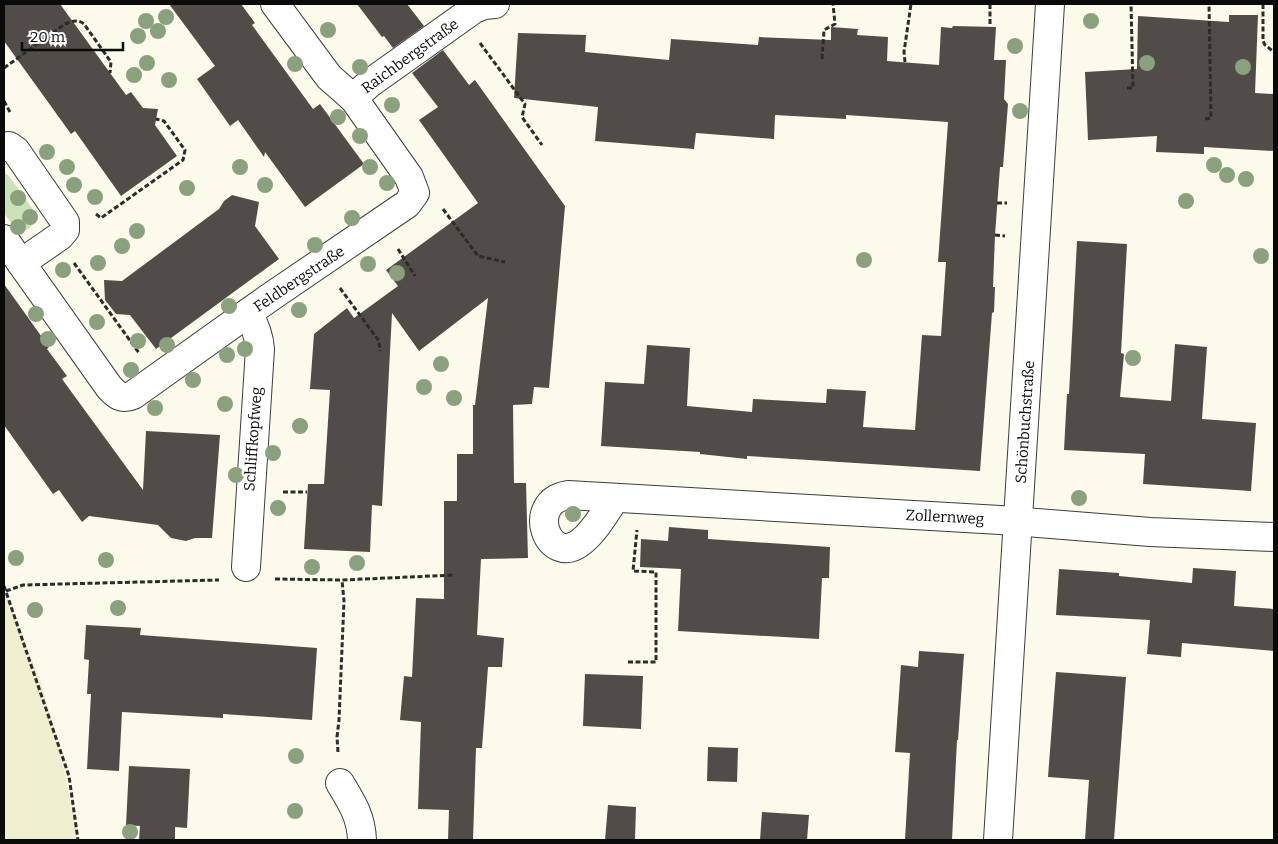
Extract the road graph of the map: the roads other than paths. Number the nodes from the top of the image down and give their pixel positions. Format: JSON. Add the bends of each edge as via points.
{"nodes":[{"id":1,"x":275,"y":4,"type":"edge"},
{"id":2,"x":495,"y":4,"type":"edge"},
{"id":3,"x":1050,"y":4,"type":"edge"},
{"id":4,"x":354,"y":99,"type":"junction"},
{"id":5,"x":4,"y":147,"type":"edge"},
{"id":6,"x":4,"y":239,"type":"edge"},
{"id":7,"x":21,"y":263,"type":"junction"},
{"id":8,"x":248,"y":313,"type":"junction"},
{"id":9,"x":628,"y":499,"type":"road end"},
{"id":10,"x":1018,"y":522,"type":"junction"},
{"id":11,"x":1274,"y":537,"type":"edge"},
{"id":12,"x":246,"y":568,"type":"dead end"},
{"id":13,"x":340,"y":782,"type":"road end"},
{"id":14,"x":362,"y":840,"type":"edge"},
{"id":15,"x":998,"y":840,"type":"edge"}],
"edges":[{"from":1,"to":4,"type":"street","via":[[329,77]]},
{"from":2,"to":4,"type":"street","name":"Raichbergstraße","via":[[484,5],[462,18],[370,83]]},
{"from":3,"to":10,"type":"street","name":"Schönbuchstraße"},
{"from":4,"to":8,"type":"street","name":"Feldbergstraße","via":[[409,177],[415,193],[400,210]]},
{"from":5,"to":7,"type":"street","via":[[16,151],[65,222],[65,230],[56,239]]},
{"from":6,"to":7,"type":"street","name":"Feldbergstraße"},
{"from":7,"to":8,"type":"street","name":"Feldbergstraße","via":[[113,392],[124,398]]},
{"from":8,"to":12,"type":"street","name":"Schliffkopfweg","via":[[259,336],[260,349]]},
{"from":9,"to":10,"type":"street","name":"Zollernweg"},
{"from":10,"to":11,"type":"street","name":"Zollernweg"},
{"from":10,"to":15,"type":"street","name":"Schönbuchstraße"},
{"from":13,"to":14,"type":"street","via":[[361,824]]}]}
